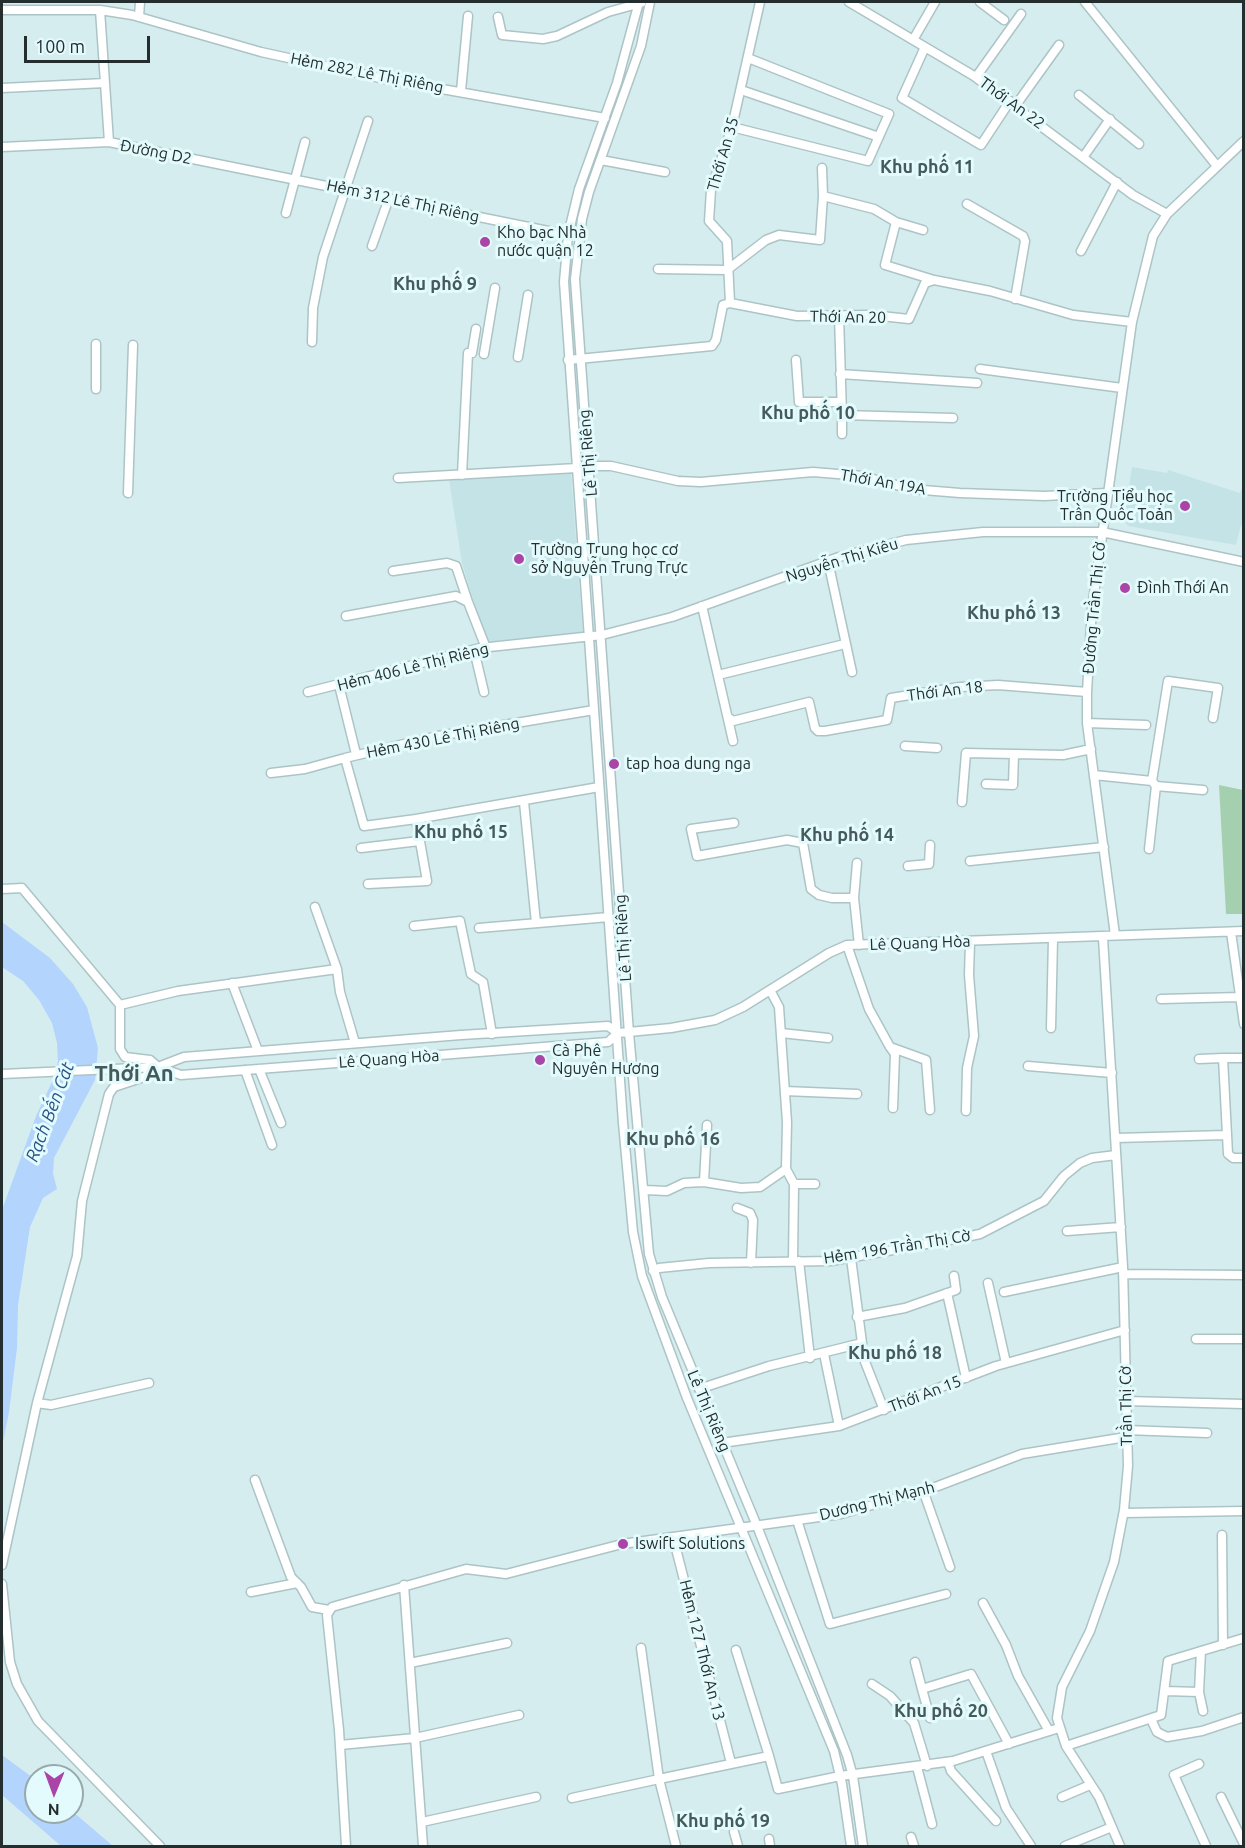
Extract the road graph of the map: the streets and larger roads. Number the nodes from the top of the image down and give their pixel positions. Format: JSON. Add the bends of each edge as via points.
{"nodes":[{"id":1,"x":140,"y":2,"type":"edge"},
{"id":2,"x":639,"y":2,"type":"edge"},
{"id":3,"x":760,"y":2,"type":"edge"},
{"id":4,"x":849,"y":2,"type":"edge"},
{"id":5,"x":935,"y":2,"type":"edge"},
{"id":6,"x":980,"y":2,"type":"edge"},
{"id":7,"x":650,"y":3,"type":"edge"},
{"id":8,"x":1089,"y":3,"type":"edge"},
{"id":9,"x":2,"y":10,"type":"edge"},
{"id":10,"x":100,"y":10,"type":"junction"},
{"id":11,"x":1021,"y":14,"type":"dead end"},
{"id":12,"x":135,"y":16,"type":"junction"},
{"id":13,"x":468,"y":16,"type":"dead end"},
{"id":14,"x":498,"y":16,"type":"dead end"},
{"id":15,"x":1004,"y":20,"type":"dead end"},
{"id":16,"x":913,"y":40,"type":"junction"},
{"id":17,"x":1059,"y":45,"type":"dead end"},
{"id":18,"x":925,"y":47,"type":"junction"},
{"id":19,"x":748,"y":58,"type":"junction"},
{"id":20,"x":976,"y":77,"type":"junction"},
{"id":21,"x":105,"y":82,"type":"junction"},
{"id":22,"x":2,"y":88,"type":"edge"},
{"id":23,"x":741,"y":90,"type":"junction"},
{"id":24,"x":461,"y":91,"type":"junction"},
{"id":25,"x":1079,"y":95,"type":"dead end"},
{"id":26,"x":1013,"y":103,"type":"junction"},
{"id":27,"x":605,"y":118,"type":"junction"},
{"id":28,"x":1110,"y":119,"type":"junction"},
{"id":29,"x":368,"y":121,"type":"dead end"},
{"id":30,"x":732,"y":127,"type":"junction"},
{"id":31,"x":879,"y":137,"type":"junction"},
{"id":32,"x":1244,"y":141,"type":"edge"},
{"id":33,"x":109,"y":142,"type":"junction"},
{"id":34,"x":305,"y":142,"type":"dead end"},
{"id":35,"x":1139,"y":144,"type":"dead end"},
{"id":36,"x":2,"y":147,"type":"edge"},
{"id":37,"x":1084,"y":156,"type":"junction"},
{"id":38,"x":602,"y":160,"type":"junction"},
{"id":39,"x":1217,"y":166,"type":"junction"},
{"id":40,"x":822,"y":168,"type":"dead end"},
{"id":41,"x":665,"y":172,"type":"dead end"},
{"id":42,"x":295,"y":180,"type":"junction"},
{"id":43,"x":308,"y":182,"type":"joint"},
{"id":44,"x":1117,"y":182,"type":"junction"},
{"id":45,"x":345,"y":189,"type":"junction"},
{"id":46,"x":823,"y":196,"type":"junction"},
{"id":47,"x":389,"y":198,"type":"junction"},
{"id":48,"x":967,"y":204,"type":"dead end"},
{"id":49,"x":286,"y":213,"type":"dead end"},
{"id":50,"x":1167,"y":214,"type":"junction"},
{"id":51,"x":896,"y":222,"type":"junction"},
{"id":52,"x":923,"y":230,"type":"dead end"},
{"id":53,"x":568,"y":235,"type":"junction"},
{"id":54,"x":372,"y":246,"type":"dead end"},
{"id":55,"x":1081,"y":251,"type":"dead end"},
{"id":56,"x":658,"y":269,"type":"dead end"},
{"id":57,"x":728,"y":270,"type":"junction"},
{"id":58,"x":934,"y":280,"type":"junction"},
{"id":59,"x":495,"y":288,"type":"dead end"},
{"id":60,"x":528,"y":295,"type":"dead end"},
{"id":61,"x":1016,"y":299,"type":"junction"},
{"id":62,"x":730,"y":303,"type":"junction"},
{"id":63,"x":839,"y":315,"type":"junction"},
{"id":64,"x":1132,"y":322,"type":"junction"},
{"id":65,"x":476,"y":329,"type":"dead end"},
{"id":66,"x":312,"y":342,"type":"dead end"},
{"id":67,"x":96,"y":344,"type":"dead end"},
{"id":68,"x":133,"y":345,"type":"dead end"},
{"id":69,"x":484,"y":354,"type":"dead end"},
{"id":70,"x":518,"y":357,"type":"dead end"},
{"id":71,"x":580,"y":358,"type":"junction"},
{"id":72,"x":568,"y":360,"type":"junction"},
{"id":73,"x":796,"y":360,"type":"dead end"},
{"id":74,"x":980,"y":369,"type":"dead end"},
{"id":75,"x":840,"y":374,"type":"junction"},
{"id":76,"x":977,"y":383,"type":"dead end"},
{"id":77,"x":1122,"y":388,"type":"junction"},
{"id":78,"x":96,"y":389,"type":"dead end"},
{"id":79,"x":841,"y":402,"type":"junction"},
{"id":80,"x":842,"y":415,"type":"junction"},
{"id":81,"x":953,"y":418,"type":"dead end"},
{"id":82,"x":842,"y":434,"type":"dead end"},
{"id":83,"x":589,"y":466,"type":"junction"},
{"id":84,"x":577,"y":468,"type":"junction"},
{"id":85,"x":462,"y":475,"type":"junction"},
{"id":86,"x":398,"y":478,"type":"dead end"},
{"id":87,"x":128,"y":493,"type":"dead end"},
{"id":88,"x":1107,"y":493,"type":"junction"},
{"id":89,"x":1102,"y":532,"type":"junction"},
{"id":90,"x":828,"y":561,"type":"junction"},
{"id":91,"x":1244,"y":562,"type":"edge"},
{"id":92,"x":393,"y":571,"type":"dead end"},
{"id":93,"x":468,"y":602,"type":"junction"},
{"id":94,"x":702,"y":606,"type":"junction"},
{"id":95,"x":346,"y":616,"type":"dead end"},
{"id":96,"x":602,"y":635,"type":"junction"},
{"id":97,"x":589,"y":637,"type":"junction"},
{"id":98,"x":845,"y":644,"type":"junction"},
{"id":99,"x":486,"y":648,"type":"junction"},
{"id":100,"x":474,"y":650,"type":"junction"},
{"id":101,"x":852,"y":672,"type":"dead end"},
{"id":102,"x":718,"y":675,"type":"junction"},
{"id":103,"x":339,"y":685,"type":"junction"},
{"id":104,"x":308,"y":692,"type":"dead end"},
{"id":105,"x":484,"y":692,"type":"dead end"},
{"id":106,"x":1087,"y":692,"type":"junction"},
{"id":107,"x":594,"y":710,"type":"junction"},
{"id":108,"x":729,"y":718,"type":"junction"},
{"id":109,"x":1213,"y":718,"type":"dead end"},
{"id":110,"x":1087,"y":723,"type":"junction"},
{"id":111,"x":1146,"y":725,"type":"dead end"},
{"id":112,"x":733,"y":741,"type":"dead end"},
{"id":113,"x":905,"y":746,"type":"dead end"},
{"id":114,"x":937,"y":747,"type":"dead end"},
{"id":115,"x":1091,"y":749,"type":"junction"},
{"id":116,"x":356,"y":754,"type":"junction"},
{"id":117,"x":1014,"y":754,"type":"junction"},
{"id":118,"x":345,"y":758,"type":"junction"},
{"id":119,"x":271,"y":773,"type":"dead end"},
{"id":120,"x":1094,"y":775,"type":"junction"},
{"id":121,"x":1154,"y":783,"type":"junction"},
{"id":122,"x":986,"y":784,"type":"dead end"},
{"id":123,"x":599,"y":788,"type":"junction"},
{"id":124,"x":1203,"y":790,"type":"dead end"},
{"id":125,"x":524,"y":802,"type":"junction"},
{"id":126,"x":962,"y":802,"type":"dead end"},
{"id":127,"x":416,"y":819,"type":"junction"},
{"id":128,"x":734,"y":823,"type":"dead end"},
{"id":129,"x":419,"y":841,"type":"junction"},
{"id":130,"x":930,"y":845,"type":"dead end"},
{"id":131,"x":1104,"y":847,"type":"junction"},
{"id":132,"x":361,"y":848,"type":"dead end"},
{"id":133,"x":1149,"y":849,"type":"dead end"},
{"id":134,"x":970,"y":861,"type":"dead end"},
{"id":135,"x":857,"y":863,"type":"dead end"},
{"id":136,"x":908,"y":866,"type":"dead end"},
{"id":137,"x":368,"y":884,"type":"dead end"},
{"id":138,"x":2,"y":889,"type":"edge"},
{"id":139,"x":854,"y":898,"type":"junction"},
{"id":140,"x":315,"y":907,"type":"dead end"},
{"id":141,"x":609,"y":917,"type":"junction"},
{"id":142,"x":536,"y":923,"type":"junction"},
{"id":143,"x":414,"y":926,"type":"dead end"},
{"id":144,"x":479,"y":928,"type":"dead end"},
{"id":145,"x":1244,"y":931,"type":"edge"},
{"id":146,"x":1231,"y":932,"type":"junction"},
{"id":147,"x":1115,"y":935,"type":"junction"},
{"id":148,"x":1103,"y":938,"type":"junction"},
{"id":149,"x":1053,"y":939,"type":"junction"},
{"id":150,"x":970,"y":942,"type":"junction"},
{"id":151,"x":847,"y":945,"type":"junction"},
{"id":152,"x":859,"y":945,"type":"junction"},
{"id":153,"x":337,"y":969,"type":"junction"},
{"id":154,"x":232,"y":983,"type":"junction"},
{"id":155,"x":770,"y":990,"type":"junction"},
{"id":156,"x":1240,"y":997,"type":"junction"},
{"id":157,"x":1161,"y":999,"type":"dead end"},
{"id":158,"x":120,"y":1005,"type":"junction"},
{"id":159,"x":1244,"y":1024,"type":"edge"},
{"id":160,"x":1051,"y":1028,"type":"dead end"},
{"id":161,"x":618,"y":1033,"type":"junction"},
{"id":162,"x":629,"y":1033,"type":"junction"},
{"id":163,"x":492,"y":1034,"type":"junction"},
{"id":164,"x":781,"y":1034,"type":"junction"},
{"id":165,"x":828,"y":1038,"type":"dead end"},
{"id":166,"x":356,"y":1043,"type":"junction"},
{"id":167,"x":890,"y":1047,"type":"junction"},
{"id":168,"x":258,"y":1051,"type":"junction"},
{"id":169,"x":1223,"y":1058,"type":"junction"},
{"id":170,"x":1244,"y":1058,"type":"edge"},
{"id":171,"x":1199,"y":1059,"type":"dead end"},
{"id":172,"x":1028,"y":1066,"type":"dead end"},
{"id":173,"x":158,"y":1067,"type":"junction"},
{"id":174,"x":259,"y":1069,"type":"junction"},
{"id":175,"x":245,"y":1070,"type":"junction"},
{"id":176,"x":1112,"y":1073,"type":"junction"},
{"id":177,"x":2,"y":1074,"type":"edge"},
{"id":178,"x":785,"y":1091,"type":"junction"},
{"id":179,"x":857,"y":1094,"type":"dead end"},
{"id":180,"x":892,"y":1108,"type":"dead end"},
{"id":181,"x":930,"y":1110,"type":"dead end"},
{"id":182,"x":966,"y":1111,"type":"dead end"},
{"id":183,"x":281,"y":1124,"type":"dead end"},
{"id":184,"x":707,"y":1125,"type":"dead end"},
{"id":185,"x":1226,"y":1135,"type":"junction"},
{"id":186,"x":1116,"y":1138,"type":"junction"},
{"id":187,"x":272,"y":1145,"type":"dead end"},
{"id":188,"x":1116,"y":1155,"type":"junction"},
{"id":189,"x":1244,"y":1158,"type":"edge"},
{"id":190,"x":786,"y":1169,"type":"junction"},
{"id":191,"x":704,"y":1182,"type":"junction"},
{"id":192,"x":815,"y":1184,"type":"dead end"},
{"id":193,"x":794,"y":1185,"type":"junction"},
{"id":194,"x":645,"y":1190,"type":"junction"},
{"id":195,"x":737,"y":1208,"type":"dead end"},
{"id":196,"x":1121,"y":1227,"type":"junction"},
{"id":197,"x":1067,"y":1232,"type":"dead end"},
{"id":198,"x":851,"y":1258,"type":"junction"},
{"id":199,"x":796,"y":1261,"type":"junction"},
{"id":200,"x":751,"y":1263,"type":"junction"},
{"id":201,"x":653,"y":1271,"type":"junction"},
{"id":202,"x":1123,"y":1271,"type":"junction"},
{"id":203,"x":1244,"y":1275,"type":"edge"},
{"id":204,"x":954,"y":1276,"type":"dead end"},
{"id":205,"x":988,"y":1283,"type":"dead end"},
{"id":206,"x":1004,"y":1292,"type":"dead end"},
{"id":207,"x":947,"y":1293,"type":"junction"},
{"id":208,"x":857,"y":1317,"type":"junction"},
{"id":209,"x":1125,"y":1330,"type":"junction"},
{"id":210,"x":1196,"y":1339,"type":"dead end"},
{"id":211,"x":1244,"y":1339,"type":"edge"},
{"id":212,"x":858,"y":1344,"type":"junction"},
{"id":213,"x":824,"y":1354,"type":"junction"},
{"id":214,"x":810,"y":1358,"type":"junction"},
{"id":215,"x":1006,"y":1363,"type":"junction"},
{"id":216,"x":966,"y":1378,"type":"junction"},
{"id":217,"x":149,"y":1383,"type":"dead end"},
{"id":218,"x":699,"y":1389,"type":"junction"},
{"id":219,"x":1126,"y":1401,"type":"junction"},
{"id":220,"x":37,"y":1403,"type":"junction"},
{"id":221,"x":1244,"y":1404,"type":"edge"},
{"id":222,"x":884,"y":1410,"type":"junction"},
{"id":223,"x":839,"y":1426,"type":"junction"},
{"id":224,"x":1126,"y":1433,"type":"junction"},
{"id":225,"x":1207,"y":1433,"type":"dead end"},
{"id":226,"x":722,"y":1443,"type":"junction"},
{"id":227,"x":255,"y":1480,"type":"dead end"},
{"id":228,"x":923,"y":1490,"type":"junction"},
{"id":229,"x":1244,"y":1511,"type":"edge"},
{"id":230,"x":1124,"y":1513,"type":"junction"},
{"id":231,"x":796,"y":1520,"type":"junction"},
{"id":232,"x":757,"y":1526,"type":"junction"},
{"id":233,"x":742,"y":1528,"type":"junction"},
{"id":234,"x":1222,"y":1535,"type":"dead end"},
{"id":235,"x":673,"y":1537,"type":"junction"},
{"id":236,"x":2,"y":1565,"type":"edge"},
{"id":237,"x":950,"y":1567,"type":"dead end"},
{"id":238,"x":297,"y":1583,"type":"junction"},
{"id":239,"x":2,"y":1584,"type":"edge"},
{"id":240,"x":404,"y":1585,"type":"junction"},
{"id":241,"x":250,"y":1592,"type":"dead end"},
{"id":242,"x":945,"y":1594,"type":"dead end"},
{"id":243,"x":983,"y":1603,"type":"dead end"},
{"id":244,"x":328,"y":1610,"type":"junction"},
{"id":245,"x":1244,"y":1638,"type":"edge"},
{"id":246,"x":507,"y":1643,"type":"dead end"},
{"id":247,"x":1223,"y":1645,"type":"junction"},
{"id":248,"x":641,"y":1648,"type":"dead end"},
{"id":249,"x":736,"y":1650,"type":"dead end"},
{"id":250,"x":1201,"y":1652,"type":"junction"},
{"id":251,"x":915,"y":1662,"type":"dead end"},
{"id":252,"x":410,"y":1663,"type":"junction"},
{"id":253,"x":872,"y":1684,"type":"dead end"},
{"id":254,"x":922,"y":1689,"type":"junction"},
{"id":255,"x":1166,"y":1691,"type":"junction"},
{"id":256,"x":1198,"y":1692,"type":"junction"},
{"id":257,"x":1203,"y":1711,"type":"dead end"},
{"id":258,"x":519,"y":1715,"type":"dead end"},
{"id":259,"x":1244,"y":1717,"type":"edge"},
{"id":260,"x":930,"y":1718,"type":"dead end"},
{"id":261,"x":1151,"y":1719,"type":"junction"},
{"id":262,"x":1059,"y":1728,"type":"junction"},
{"id":263,"x":1049,"y":1731,"type":"junction"},
{"id":264,"x":415,"y":1738,"type":"junction"},
{"id":265,"x":1009,"y":1744,"type":"junction"},
{"id":266,"x":340,"y":1745,"type":"junction"},
{"id":267,"x":1066,"y":1746,"type":"junction"},
{"id":268,"x":986,"y":1751,"type":"junction"},
{"id":269,"x":768,"y":1756,"type":"junction"},
{"id":270,"x":948,"y":1762,"type":"junction"},
{"id":271,"x":731,"y":1763,"type":"junction"},
{"id":272,"x":1199,"y":1764,"type":"dead end"},
{"id":273,"x":927,"y":1766,"type":"junction"},
{"id":274,"x":917,"y":1767,"type":"junction"},
{"id":275,"x":840,"y":1776,"type":"junction"},
{"id":276,"x":853,"y":1776,"type":"junction"},
{"id":277,"x":659,"y":1779,"type":"junction"},
{"id":278,"x":1090,"y":1785,"type":"junction"},
{"id":279,"x":536,"y":1797,"type":"dead end"},
{"id":280,"x":1062,"y":1797,"type":"dead end"},
{"id":281,"x":1221,"y":1797,"type":"dead end"},
{"id":282,"x":572,"y":1798,"type":"dead end"},
{"id":283,"x":996,"y":1821,"type":"dead end"},
{"id":284,"x":422,"y":1822,"type":"junction"},
{"id":285,"x":932,"y":1824,"type":"dead end"},
{"id":286,"x":1112,"y":1827,"type":"junction"},
{"id":287,"x":734,"y":1832,"type":"dead end"},
{"id":288,"x":911,"y":1837,"type":"dead end"},
{"id":289,"x":1244,"y":1844,"type":"edge"},
{"id":290,"x":160,"y":1846,"type":"edge"},
{"id":291,"x":346,"y":1846,"type":"edge"},
{"id":292,"x":423,"y":1846,"type":"edge"},
{"id":293,"x":676,"y":1846,"type":"edge"},
{"id":294,"x":738,"y":1846,"type":"edge"},
{"id":295,"x":851,"y":1846,"type":"edge"},
{"id":296,"x":863,"y":1846,"type":"edge"},
{"id":297,"x":914,"y":1846,"type":"edge"},
{"id":298,"x":1031,"y":1846,"type":"edge"},
{"id":299,"x":1065,"y":1846,"type":"edge"},
{"id":300,"x":1120,"y":1846,"type":"edge"},
{"id":301,"x":1206,"y":1846,"type":"edge"}],
"edges":[{"from":1,"to":12,"type":"street"},
{"from":2,"to":7,"type":"street"},
{"from":2,"to":14,"type":"street","via":[[543,39],[502,35]]},
{"from":2,"to":27,"type":"street","name":"Lê Thị Riêng"},
{"from":3,"to":19,"type":"street","name":"Thới An 35"},
{"from":4,"to":16,"type":"street","name":"Thới An 22"},
{"from":5,"to":16,"type":"street"},
{"from":6,"to":15,"type":"street"},
{"from":7,"to":38,"type":"street","name":"Lê Thị Riêng","via":[[640,46]]},
{"from":8,"to":39,"type":"street"},
{"from":9,"to":10,"type":"street","name":"Hẻm 282 Lê Thị Riêng"},
{"from":10,"to":12,"type":"street","name":"Hẻm 282 Lê Thị Riêng"},
{"from":10,"to":21,"type":"street"},
{"from":11,"to":20,"type":"street"},
{"from":12,"to":24,"type":"street","name":"Hẻm 282 Lê Thị Riêng","via":[[261,52]]},
{"from":13,"to":24,"type":"street"},
{"from":16,"to":18,"type":"street","name":"Thới An 22"},
{"from":17,"to":26,"type":"street"},
{"from":18,"to":20,"type":"street","name":"Thới An 22"},
{"from":18,"to":26,"type":"street","via":[[902,98],[981,145]]},
{"from":19,"to":23,"type":"street","name":"Thới An 35"},
{"from":19,"to":31,"type":"street","via":[[889,114]]},
{"from":20,"to":26,"type":"street","name":"Thới An 22"},
{"from":21,"to":22,"type":"street"},
{"from":21,"to":33,"type":"street"},
{"from":23,"to":30,"type":"street","name":"Thới An 35"},
{"from":23,"to":31,"type":"street"},
{"from":24,"to":27,"type":"street","name":"Hẻm 282 Lê Thị Riêng"},
{"from":25,"to":28,"type":"street"},
{"from":26,"to":37,"type":"street","name":"Thới An 22"},
{"from":27,"to":53,"type":"street","name":"Lê Thị Riêng","via":[[579,189]]},
{"from":28,"to":35,"type":"street"},
{"from":28,"to":37,"type":"street"},
{"from":29,"to":45,"type":"street"},
{"from":30,"to":31,"type":"street","via":[[868,161]]},
{"from":30,"to":57,"type":"street","name":"Thới An 35","via":[[711,190],[709,221],[727,241]]},
{"from":32,"to":39,"type":"street","name":"Đường Trần Thị Cờ"},
{"from":33,"to":36,"type":"street","name":"Đường D2"},
{"from":33,"to":42,"type":"street","name":"Đường D2"},
{"from":34,"to":42,"type":"street"},
{"from":37,"to":44,"type":"street","name":"Thới An 22"},
{"from":38,"to":41,"type":"street"},
{"from":38,"to":71,"type":"street","name":"Lê Thị Riêng","via":[[582,219],[577,261]]},
{"from":39,"to":50,"type":"street","name":"Đường Trần Thị Cờ"},
{"from":40,"to":46,"type":"street"},
{"from":42,"to":43,"type":"street","name":"Đường D2"},
{"from":42,"to":49,"type":"street"},
{"from":43,"to":45,"type":"street","name":"Hẻm 312 Lê Thị Riêng"},
{"from":44,"to":50,"type":"street","name":"Thới An 22"},
{"from":44,"to":55,"type":"street"},
{"from":45,"to":47,"type":"street","name":"Hẻm 312 Lê Thị Riêng"},
{"from":45,"to":66,"type":"street","via":[[323,257],[313,308]]},
{"from":46,"to":51,"type":"street","via":[[874,209]]},
{"from":46,"to":57,"type":"street","via":[[820,240],[779,235],[766,240]]},
{"from":47,"to":53,"type":"street","name":"Hẻm 312 Lê Thị Riêng"},
{"from":47,"to":54,"type":"street"},
{"from":48,"to":61,"type":"street","via":[[1023,236]]},
{"from":50,"to":64,"type":"street","name":"Đường Trần Thị Cờ","via":[[1153,236]]},
{"from":51,"to":52,"type":"street"},
{"from":51,"to":58,"type":"street","via":[[885,265]]},
{"from":53,"to":72,"type":"street","name":"Lê Thị Riêng","via":[[564,282]]},
{"from":56,"to":57,"type":"street"},
{"from":57,"to":62,"type":"street","name":"Thới An 35"},
{"from":58,"to":61,"type":"street"},
{"from":58,"to":63,"type":"street","name":"Thới An 20","via":[[926,283],[909,319]]},
{"from":59,"to":69,"type":"street"},
{"from":60,"to":70,"type":"street"},
{"from":61,"to":64,"type":"street","via":[[1073,315]]},
{"from":62,"to":63,"type":"street","name":"Thới An 20","via":[[797,316]]},
{"from":62,"to":71,"type":"street","via":[[723,304],[712,346]]},
{"from":63,"to":75,"type":"street"},
{"from":64,"to":77,"type":"street","name":"Đường Trần Thị Cờ"},
{"from":65,"to":85,"type":"street","via":[[470,353]]},
{"from":67,"to":78,"type":"street"},
{"from":68,"to":87,"type":"street"},
{"from":71,"to":72,"type":"street"},
{"from":71,"to":83,"type":"street","name":"Lê Thị Riêng"},
{"from":72,"to":84,"type":"street","name":"Lê Thị Riêng"},
{"from":73,"to":79,"type":"street","via":[[799,402]]},
{"from":74,"to":77,"type":"street"},
{"from":75,"to":76,"type":"street"},
{"from":75,"to":79,"type":"street"},
{"from":77,"to":88,"type":"street","name":"Đường Trần Thị Cờ"},
{"from":79,"to":80,"type":"street"},
{"from":80,"to":81,"type":"street"},
{"from":80,"to":82,"type":"street"},
{"from":83,"to":88,"type":"street","name":"Thới An 19A","via":[[611,466],[686,481],[813,472],[960,493]]},
{"from":83,"to":96,"type":"street","name":"Lê Thị Riêng"},
{"from":84,"to":85,"type":"street"},
{"from":84,"to":97,"type":"street","name":"Lê Thị Riêng"},
{"from":85,"to":86,"type":"street"},
{"from":88,"to":89,"type":"street","name":"Đường Trần Thị Cờ"},
{"from":89,"to":90,"type":"street","name":"Nguyễn Thị Kiêu","via":[[983,532],[906,540]]},
{"from":89,"to":91,"type":"street","name":"Nguyễn Thị Kiêu"},
{"from":89,"to":106,"type":"street","name":"Đường Trần Thị Cờ"},
{"from":90,"to":94,"type":"street","name":"Nguyễn Thị Kiêu"},
{"from":90,"to":98,"type":"street"},
{"from":92,"to":93,"type":"street","via":[[447,563],[456,566]]},
{"from":93,"to":95,"type":"street","via":[[456,596]]},
{"from":93,"to":99,"type":"street"},
{"from":94,"to":96,"type":"street","name":"Nguyễn Thị Kiêu"},
{"from":94,"to":102,"type":"street"},
{"from":96,"to":97,"type":"street","name":"Nguyễn Thị Kiêu"},
{"from":96,"to":162,"type":"street","name":"Lê Thị Riêng"},
{"from":97,"to":99,"type":"street","name":"Hẻm 406 Lê Thị Riêng"},
{"from":97,"to":107,"type":"street","name":"Lê Thị Riêng"},
{"from":98,"to":101,"type":"street"},
{"from":98,"to":102,"type":"street"},
{"from":99,"to":100,"type":"street","name":"Hẻm 406 Lê Thị Riêng"},
{"from":100,"to":103,"type":"street","name":"Hẻm 406 Lê Thị Riêng"},
{"from":100,"to":105,"type":"street"},
{"from":102,"to":108,"type":"street"},
{"from":103,"to":104,"type":"street","name":"Hẻm 406 Lê Thị Riêng"},
{"from":103,"to":116,"type":"street"},
{"from":106,"to":108,"type":"street","name":"Thới An 18","via":[[998,685],[960,687],[891,698],[887,720],[825,731],[815,728],[809,702],[733,721]]},
{"from":106,"to":110,"type":"street","name":"Đường Trần Thị Cờ"},
{"from":107,"to":116,"type":"street","name":"Hẻm 430 Lê Thị Riêng"},
{"from":107,"to":123,"type":"street","name":"Lê Thị Riêng"},
{"from":108,"to":112,"type":"street"},
{"from":109,"to":121,"type":"street","via":[[1218,688],[1168,681]]},
{"from":110,"to":111,"type":"street"},
{"from":110,"to":115,"type":"street","name":"Đường Trần Thị Cờ"},
{"from":113,"to":114,"type":"street"},
{"from":115,"to":117,"type":"street","via":[[1063,755]]},
{"from":115,"to":120,"type":"street","name":"Đường Trần Thị Cờ"},
{"from":116,"to":118,"type":"street","name":"Hẻm 430 Lê Thị Riêng"},
{"from":117,"to":122,"type":"street","via":[[1013,785]]},
{"from":117,"to":126,"type":"street","via":[[966,753]]},
{"from":118,"to":119,"type":"street"},
{"from":118,"to":127,"type":"street","name":"Hẻm 430 Lê Thị Riêng","via":[[364,826]]},
{"from":120,"to":121,"type":"street"},
{"from":120,"to":131,"type":"street","name":"Đường Trần Thị Cờ"},
{"from":121,"to":124,"type":"street"},
{"from":121,"to":133,"type":"street"},
{"from":123,"to":125,"type":"street"},
{"from":123,"to":141,"type":"street","name":"Lê Thị Riêng"},
{"from":125,"to":127,"type":"street"},
{"from":125,"to":142,"type":"street"},
{"from":127,"to":129,"type":"street"},
{"from":128,"to":139,"type":"street","via":[[691,829],[697,856],[787,840],[803,843],[811,889],[832,898]]},
{"from":129,"to":132,"type":"street"},
{"from":129,"to":137,"type":"street","via":[[428,881]]},
{"from":130,"to":136,"type":"street","via":[[929,864]]},
{"from":131,"to":134,"type":"street"},
{"from":131,"to":147,"type":"street","name":"Đường Trần Thị Cờ"},
{"from":135,"to":139,"type":"street"},
{"from":138,"to":158,"type":"street","via":[[22,888]]},
{"from":139,"to":152,"type":"street"},
{"from":140,"to":153,"type":"street"},
{"from":141,"to":142,"type":"street"},
{"from":141,"to":161,"type":"street","name":"Lê Thị Riêng"},
{"from":142,"to":144,"type":"street"},
{"from":143,"to":163,"type":"street","via":[[460,921],[471,974],[483,982]]},
{"from":145,"to":146,"type":"street","name":"Lê Quang Hòa"},
{"from":146,"to":147,"type":"street","name":"Lê Quang Hòa"},
{"from":146,"to":156,"type":"street"},
{"from":147,"to":148,"type":"street","name":"Lê Quang Hòa"},
{"from":148,"to":149,"type":"street","name":"Lê Quang Hòa"},
{"from":148,"to":176,"type":"street","name":"Trần Thị Cờ"},
{"from":149,"to":150,"type":"street","name":"Lê Quang Hòa"},
{"from":149,"to":160,"type":"street"},
{"from":150,"to":152,"type":"street","name":"Lê Quang Hòa"},
{"from":150,"to":182,"type":"street","via":[[974,1036],[967,1068]]},
{"from":151,"to":152,"type":"street","name":"Lê Quang Hòa"},
{"from":151,"to":155,"type":"street","name":"Lê Quang Hòa"},
{"from":151,"to":167,"type":"street","via":[[869,1009]]},
{"from":153,"to":154,"type":"street"},
{"from":153,"to":166,"type":"street"},
{"from":154,"to":158,"type":"street"},
{"from":154,"to":168,"type":"street"},
{"from":155,"to":162,"type":"street","name":"Lê Quang Hòa","via":[[715,1020]]},
{"from":155,"to":164,"type":"street","via":[[779,1007]]},
{"from":156,"to":157,"type":"street"},
{"from":156,"to":159,"type":"street"},
{"from":158,"to":173,"type":"street","via":[[120,1049],[125,1057],[150,1060]]},
{"from":161,"to":162,"type":"street","name":"Lê Quang Hòa"},
{"from":161,"to":163,"type":"street","name":"Lê Quang Hòa","via":[[608,1026]]},
{"from":161,"to":174,"type":"street","name":"Lê Quang Hòa","via":[[608,1042]]},
{"from":161,"to":233,"type":"street","name":"Lê Thị Riêng","via":[[628,1187],[642,1276],[687,1398]]},
{"from":162,"to":194,"type":"street","name":"Lê Thị Riêng"},
{"from":163,"to":166,"type":"street","name":"Lê Quang Hòa"},
{"from":164,"to":165,"type":"street"},
{"from":164,"to":178,"type":"street"},
{"from":166,"to":168,"type":"street","name":"Lê Quang Hòa"},
{"from":167,"to":180,"type":"street","via":[[895,1054]]},
{"from":167,"to":181,"type":"street","via":[[926,1060]]},
{"from":168,"to":173,"type":"street","name":"Lê Quang Hòa","via":[[184,1058]]},
{"from":169,"to":170,"type":"street"},
{"from":169,"to":171,"type":"street"},
{"from":169,"to":185,"type":"street"},
{"from":172,"to":176,"type":"street"},
{"from":173,"to":175,"type":"street","name":"Lê Quang Hòa","via":[[181,1074]]},
{"from":173,"to":177,"type":"street","name":"Lê Quang Hòa"},
{"from":173,"to":220,"type":"street","via":[[144,1077],[114,1087],[109,1094],[82,1201],[77,1256]]},
{"from":174,"to":175,"type":"street","name":"Lê Quang Hòa"},
{"from":174,"to":183,"type":"street"},
{"from":175,"to":187,"type":"street"},
{"from":176,"to":186,"type":"street","name":"Trần Thị Cờ"},
{"from":178,"to":179,"type":"street"},
{"from":178,"to":190,"type":"street"},
{"from":184,"to":191,"type":"street"},
{"from":185,"to":186,"type":"street"},
{"from":185,"to":189,"type":"street","via":[[1228,1154]]},
{"from":186,"to":188,"type":"street","name":"Trần Thị Cờ"},
{"from":188,"to":196,"type":"street","name":"Trần Thị Cờ"},
{"from":188,"to":198,"type":"street","name":"Hẻm 196 Trần Thị Cờ","via":[[1080,1163],[1044,1201],[980,1234]]},
{"from":190,"to":191,"type":"street","via":[[760,1187]]},
{"from":190,"to":193,"type":"street"},
{"from":191,"to":194,"type":"street","via":[[684,1183],[667,1191]]},
{"from":192,"to":193,"type":"street"},
{"from":193,"to":199,"type":"street"},
{"from":194,"to":201,"type":"street","name":"Lê Thị Riêng"},
{"from":195,"to":200,"type":"street","via":[[750,1213],[753,1220]]},
{"from":196,"to":197,"type":"street"},
{"from":196,"to":202,"type":"street","name":"Trần Thị Cờ"},
{"from":198,"to":199,"type":"street","name":"Hẻm 196 Trần Thị Cờ"},
{"from":198,"to":208,"type":"street"},
{"from":199,"to":200,"type":"street","name":"Hẻm 196 Trần Thị Cờ"},
{"from":199,"to":214,"type":"street"},
{"from":200,"to":201,"type":"street","name":"Hẻm 196 Trần Thị Cờ","via":[[709,1263]]},
{"from":201,"to":218,"type":"street","name":"Lê Thị Riêng"},
{"from":202,"to":203,"type":"street"},
{"from":202,"to":206,"type":"street"},
{"from":202,"to":209,"type":"street","name":"Trần Thị Cờ"},
{"from":204,"to":207,"type":"street","via":[[956,1290]]},
{"from":205,"to":215,"type":"street"},
{"from":207,"to":208,"type":"street","via":[[905,1308]]},
{"from":207,"to":216,"type":"street"},
{"from":208,"to":212,"type":"street","via":[[861,1343]]},
{"from":209,"to":215,"type":"street","name":"Thới An 15"},
{"from":209,"to":219,"type":"street","name":"Trần Thị Cờ"},
{"from":210,"to":211,"type":"street"},
{"from":212,"to":213,"type":"street"},
{"from":212,"to":222,"type":"street"},
{"from":213,"to":214,"type":"street"},
{"from":213,"to":223,"type":"street"},
{"from":214,"to":218,"type":"street","via":[[769,1366]]},
{"from":215,"to":216,"type":"street","name":"Thới An 15"},
{"from":216,"to":222,"type":"street","name":"Thới An 15"},
{"from":217,"to":220,"type":"street","via":[[51,1405]]},
{"from":218,"to":226,"type":"street","name":"Lê Thị Riêng"},
{"from":219,"to":221,"type":"street"},
{"from":219,"to":224,"type":"street","name":"Trần Thị Cờ"},
{"from":220,"to":236,"type":"street"},
{"from":222,"to":223,"type":"street","name":"Thới An 15"},
{"from":223,"to":226,"type":"street","name":"Thới An 15"},
{"from":224,"to":225,"type":"street","name":"Dương Thị Mạnh"},
{"from":224,"to":228,"type":"street","name":"Dương Thị Mạnh","via":[[1022,1454]]},
{"from":224,"to":230,"type":"street","name":"Trần Thị Cờ"},
{"from":226,"to":232,"type":"street","name":"Lê Thị Riêng"},
{"from":227,"to":238,"type":"street","via":[[276,1542]]},
{"from":228,"to":231,"type":"street","name":"Dương Thị Mạnh","via":[[841,1514]]},
{"from":228,"to":237,"type":"street"},
{"from":229,"to":230,"type":"street"},
{"from":230,"to":262,"type":"street","name":"Trần Thị Cờ","via":[[1099,1608],[1062,1687]]},
{"from":231,"to":232,"type":"street","name":"Dương Thị Mạnh"},
{"from":231,"to":242,"type":"street","via":[[830,1624]]},
{"from":232,"to":233,"type":"street","name":"Dương Thị Mạnh"},
{"from":232,"to":276,"type":"street","name":"Lê Thị Riêng"},
{"from":233,"to":235,"type":"street","name":"Dương Thị Mạnh"},
{"from":233,"to":275,"type":"street","name":"Lê Thị Riêng","via":[[834,1751]]},
{"from":234,"to":247,"type":"street"},
{"from":235,"to":240,"type":"street","name":"Dương Thị Mạnh","via":[[622,1544],[506,1574],[466,1569]]},
{"from":235,"to":271,"type":"street","name":"Hẻm 127 Thới An 13"},
{"from":238,"to":241,"type":"street"},
{"from":238,"to":244,"type":"street","via":[[312,1606]]},
{"from":239,"to":290,"type":"street","via":[[10,1662],[17,1684],[38,1721]]},
{"from":240,"to":244,"type":"street","name":"Dương Thị Mạnh"},
{"from":240,"to":252,"type":"street"},
{"from":243,"to":263,"type":"street"},
{"from":244,"to":266,"type":"street"},
{"from":245,"to":247,"type":"street"},
{"from":246,"to":252,"type":"street"},
{"from":247,"to":250,"type":"street"},
{"from":248,"to":277,"type":"street"},
{"from":249,"to":269,"type":"street"},
{"from":250,"to":255,"type":"street","via":[[1168,1661]]},
{"from":250,"to":256,"type":"street"},
{"from":251,"to":254,"type":"street"},
{"from":252,"to":264,"type":"street"},
{"from":253,"to":273,"type":"street","via":[[890,1696],[914,1723]]},
{"from":254,"to":260,"type":"street"},
{"from":254,"to":265,"type":"street","via":[[971,1674]]},
{"from":255,"to":256,"type":"street"},
{"from":255,"to":261,"type":"street","via":[[1161,1715]]},
{"from":256,"to":257,"type":"street"},
{"from":258,"to":264,"type":"street"},
{"from":259,"to":261,"type":"street","via":[[1167,1737],[1157,1732]]},
{"from":261,"to":267,"type":"street"},
{"from":262,"to":263,"type":"street"},
{"from":262,"to":267,"type":"street","name":"Trần Thị Cờ"},
{"from":263,"to":265,"type":"street"},
{"from":264,"to":266,"type":"street"},
{"from":264,"to":284,"type":"street"},
{"from":265,"to":268,"type":"street"},
{"from":266,"to":291,"type":"street"},
{"from":267,"to":278,"type":"street","name":"Trần Thị Cờ"},
{"from":268,"to":270,"type":"street"},
{"from":268,"to":298,"type":"street","via":[[1006,1808]]},
{"from":269,"to":271,"type":"street"},
{"from":269,"to":275,"type":"street","via":[[778,1789]]},
{"from":270,"to":273,"type":"street"},
{"from":270,"to":283,"type":"street","via":[[951,1771]]},
{"from":271,"to":277,"type":"street"},
{"from":272,"to":301,"type":"street","via":[[1174,1775]]},
{"from":273,"to":274,"type":"street"},
{"from":274,"to":276,"type":"street"},
{"from":274,"to":285,"type":"street"},
{"from":275,"to":276,"type":"street"},
{"from":275,"to":295,"type":"street","name":"Lê Thị Riêng"},
{"from":276,"to":296,"type":"street","name":"Lê Thị Riêng"},
{"from":277,"to":282,"type":"street"},
{"from":277,"to":293,"type":"street"},
{"from":278,"to":280,"type":"street"},
{"from":278,"to":286,"type":"street","name":"Trần Thị Cờ"},
{"from":279,"to":284,"type":"street"},
{"from":281,"to":289,"type":"street"},
{"from":284,"to":292,"type":"street"},
{"from":286,"to":299,"type":"street"},
{"from":286,"to":300,"type":"street","name":"Trần Thị Cờ"},
{"from":287,"to":294,"type":"street"},
{"from":288,"to":297,"type":"street"}]}
